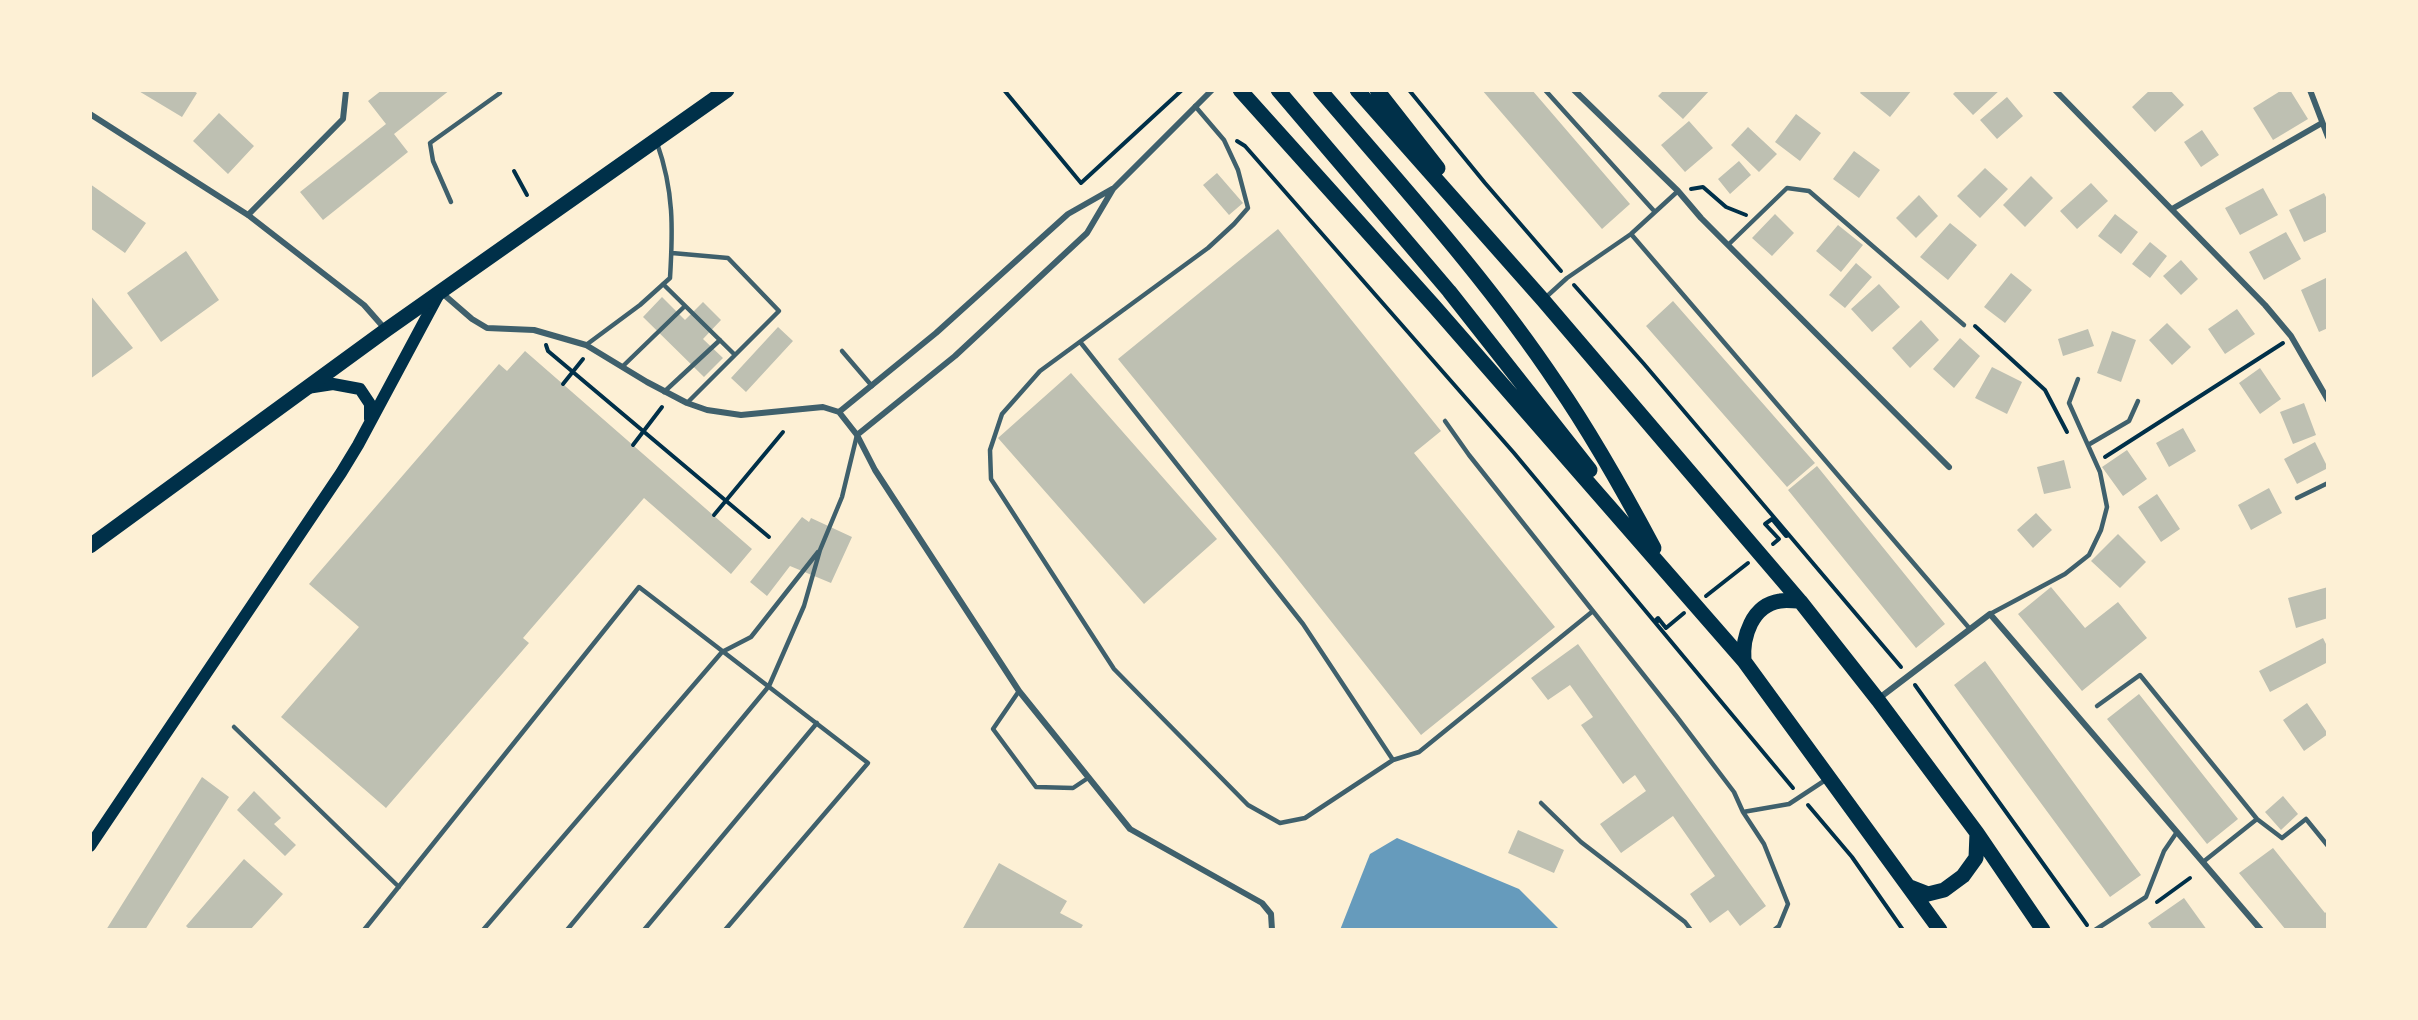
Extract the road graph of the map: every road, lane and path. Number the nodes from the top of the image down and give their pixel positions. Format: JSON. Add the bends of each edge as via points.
{"nodes":[{"id":1,"x":345,"y":90,"type":"edge"},
{"id":2,"x":727,"y":90,"type":"edge"},
{"id":3,"x":1004,"y":90,"type":"edge"},
{"id":4,"x":1182,"y":90,"type":"edge"},
{"id":5,"x":1212,"y":90,"type":"edge"},
{"id":6,"x":1240,"y":90,"type":"edge"},
{"id":7,"x":1278,"y":90,"type":"edge"},
{"id":8,"x":1320,"y":90,"type":"edge"},
{"id":9,"x":1357,"y":90,"type":"edge"},
{"id":10,"x":1377,"y":90,"type":"edge"},
{"id":11,"x":1409,"y":90,"type":"edge"},
{"id":12,"x":1545,"y":90,"type":"edge"},
{"id":13,"x":1574,"y":90,"type":"edge"},
{"id":14,"x":2055,"y":90,"type":"edge"},
{"id":15,"x":2310,"y":90,"type":"edge"},
{"id":16,"x":500,"y":93,"type":"dead end"},
{"id":17,"x":1195,"y":106,"type":"junction"},
{"id":18,"x":90,"y":114,"type":"edge"},
{"id":19,"x":2322,"y":123,"type":"junction"},
{"id":20,"x":2328,"y":137,"type":"edge"},
{"id":21,"x":1224,"y":140,"type":"junction"},
{"id":22,"x":656,"y":141,"type":"junction"},
{"id":23,"x":514,"y":171,"type":"dead end"},
{"id":24,"x":1113,"y":189,"type":"junction"},
{"id":25,"x":1678,"y":191,"type":"junction"},
{"id":26,"x":527,"y":195,"type":"dead end"},
{"id":27,"x":450,"y":202,"type":"dead end"},
{"id":28,"x":2172,"y":209,"type":"junction"},
{"id":29,"x":1655,"y":212,"type":"junction"},
{"id":30,"x":248,"y":215,"type":"junction"},
{"id":31,"x":1750,"y":217,"type":"dead end"},
{"id":32,"x":1631,"y":234,"type":"junction"},
{"id":33,"x":1729,"y":244,"type":"junction"},
{"id":34,"x":672,"y":253,"type":"junction"},
{"id":35,"x":1568,"y":278,"type":"junction"},
{"id":36,"x":663,"y":284,"type":"junction"},
{"id":37,"x":441,"y":291,"type":"junction"},
{"id":38,"x":1543,"y":300,"type":"junction"},
{"id":39,"x":686,"y":306,"type":"junction"},
{"id":40,"x":1964,"y":325,"type":"dead end"},
{"id":41,"x":1974,"y":325,"type":"dead end"},
{"id":42,"x":386,"y":330,"type":"junction"},
{"id":43,"x":543,"y":333,"type":"junction"},
{"id":44,"x":2291,"y":336,"type":"junction"},
{"id":45,"x":720,"y":340,"type":"junction"},
{"id":46,"x":1081,"y":343,"type":"junction"},
{"id":47,"x":586,"y":345,"type":"junction"},
{"id":48,"x":842,"y":351,"type":"dead end"},
{"id":49,"x":735,"y":355,"type":"junction"},
{"id":50,"x":583,"y":359,"type":"dead end"},
{"id":51,"x":622,"y":367,"type":"junction"},
{"id":52,"x":572,"y":372,"type":"junction"},
{"id":53,"x":2078,"y":379,"type":"dead end"},
{"id":54,"x":563,"y":384,"type":"dead end"},
{"id":55,"x":872,"y":386,"type":"junction"},
{"id":56,"x":306,"y":388,"type":"junction"},
{"id":57,"x":664,"y":392,"type":"junction"},
{"id":58,"x":2328,"y":400,"type":"edge"},
{"id":59,"x":2138,"y":401,"type":"dead end"},
{"id":60,"x":687,"y":403,"type":"junction"},
{"id":61,"x":662,"y":407,"type":"dead end"},
{"id":62,"x":839,"y":412,"type":"junction"},
{"id":63,"x":1445,"y":421,"type":"dead end"},
{"id":64,"x":368,"y":427,"type":"junction"},
{"id":65,"x":643,"y":432,"type":"junction"},
{"id":66,"x":783,"y":432,"type":"dead end"},
{"id":67,"x":857,"y":435,"type":"junction"},
{"id":68,"x":2071,"y":439,"type":"dead end"},
{"id":69,"x":633,"y":445,"type":"dead end"},
{"id":70,"x":2088,"y":445,"type":"junction"},
{"id":71,"x":2104,"y":458,"type":"dead end"},
{"id":72,"x":1949,"y":467,"type":"dead end"},
{"id":73,"x":2328,"y":483,"type":"edge"},
{"id":74,"x":2297,"y":498,"type":"dead end"},
{"id":75,"x":726,"y":501,"type":"junction"},
{"id":76,"x":714,"y":515,"type":"dead end"},
{"id":77,"x":1789,"y":535,"type":"junction"},
{"id":78,"x":769,"y":537,"type":"dead end"},
{"id":79,"x":94,"y":543,"type":"edge"},
{"id":80,"x":1769,"y":547,"type":"dead end"},
{"id":81,"x":820,"y":550,"type":"junction"},
{"id":82,"x":1750,"y":561,"type":"dead end"},
{"id":83,"x":1667,"y":572,"type":"junction"},
{"id":84,"x":1703,"y":598,"type":"dead end"},
{"id":85,"x":1800,"y":601,"type":"junction"},
{"id":86,"x":1593,"y":611,"type":"junction"},
{"id":87,"x":1684,"y":613,"type":"dead end"},
{"id":88,"x":1990,"y":614,"type":"junction"},
{"id":89,"x":1970,"y":629,"type":"junction"},
{"id":90,"x":1667,"y":637,"type":"junction"},
{"id":91,"x":722,"y":651,"type":"junction"},
{"id":92,"x":1744,"y":661,"type":"junction"},
{"id":93,"x":1908,"y":675,"type":"junction"},
{"id":94,"x":769,"y":686,"type":"junction"},
{"id":95,"x":1019,"y":691,"type":"junction"},
{"id":96,"x":1878,"y":699,"type":"junction"},
{"id":97,"x":2097,"y":706,"type":"dead end"},
{"id":98,"x":817,"y":723,"type":"junction"},
{"id":99,"x":234,"y":727,"type":"dead end"},
{"id":100,"x":1392,"y":760,"type":"junction"},
{"id":101,"x":1829,"y":777,"type":"junction"},
{"id":102,"x":1088,"y":778,"type":"junction"},
{"id":103,"x":1800,"y":796,"type":"junction"},
{"id":104,"x":1541,"y":803,"type":"dead end"},
{"id":105,"x":1743,"y":812,"type":"junction"},
{"id":106,"x":2257,"y":819,"type":"junction"},
{"id":107,"x":2177,"y":832,"type":"junction"},
{"id":108,"x":1977,"y":833,"type":"junction"},
{"id":109,"x":90,"y":846,"type":"edge"},
{"id":110,"x":2328,"y":846,"type":"edge"},
{"id":111,"x":2203,"y":862,"type":"junction"},
{"id":112,"x":399,"y":887,"type":"junction"},
{"id":113,"x":1910,"y":887,"type":"junction"},
{"id":114,"x":1780,"y":928,"type":"edge"},
{"id":115,"x":364,"y":930,"type":"edge"},
{"id":116,"x":483,"y":930,"type":"edge"},
{"id":117,"x":567,"y":930,"type":"edge"},
{"id":118,"x":644,"y":930,"type":"edge"},
{"id":119,"x":725,"y":930,"type":"edge"},
{"id":120,"x":1272,"y":930,"type":"edge"},
{"id":121,"x":1690,"y":930,"type":"edge"},
{"id":122,"x":1774,"y":930,"type":"edge"},
{"id":123,"x":1903,"y":930,"type":"edge"},
{"id":124,"x":1940,"y":930,"type":"edge"},
{"id":125,"x":2043,"y":930,"type":"edge"},
{"id":126,"x":2093,"y":930,"type":"edge"},
{"id":127,"x":2260,"y":930,"type":"edge"}],
"edges":[{"from":1,"to":30,"type":"street","via":[[343,119]]},
{"from":2,"to":22,"type":"main road"},
{"from":3,"to":4,"type":"path","via":[[1081,183]]},
{"from":5,"to":17,"type":"street"},
{"from":6,"to":83,"type":"main road"},
{"from":7,"to":83,"type":"main road","via":[[1449,291]]},
{"from":8,"to":83,"type":"main road","via":[[1470,266],[1558,384],[1611,468]]},
{"from":9,"to":38,"type":"main road"},
{"from":10,"to":38,"type":"main road"},
{"from":11,"to":35,"type":"path"},
{"from":12,"to":29,"type":"lane"},
{"from":13,"to":25,"type":"street"},
{"from":14,"to":28,"type":"street"},
{"from":15,"to":19,"type":"street"},
{"from":16,"to":27,"type":"lane","via":[[430,143]]},
{"from":17,"to":21,"type":"lane"},
{"from":17,"to":24,"type":"street"},
{"from":18,"to":30,"type":"street"},
{"from":19,"to":20,"type":"street"},
{"from":19,"to":28,"type":"street"},
{"from":21,"to":46,"type":"lane","via":[[1239,170],[1248,208],[1208,248]]},
{"from":21,"to":90,"type":"path","via":[[1245,146],[1514,453]]},
{"from":22,"to":34,"type":"lane","via":[[667,172]]},
{"from":22,"to":37,"type":"main road"},
{"from":23,"to":26,"type":"path"},
{"from":24,"to":55,"type":"street","via":[[1068,214]]},
{"from":24,"to":67,"type":"street","via":[[1087,234],[954,356]]},
{"from":25,"to":29,"type":"lane"},
{"from":25,"to":31,"type":"path","via":[[1703,187],[1726,207]]},
{"from":25,"to":33,"type":"street"},
{"from":28,"to":44,"type":"street"},
{"from":29,"to":32,"type":"lane"},
{"from":30,"to":42,"type":"street","via":[[364,305]]},
{"from":32,"to":35,"type":"lane"},
{"from":32,"to":89,"type":"lane"},
{"from":33,"to":40,"type":"lane","via":[[1787,188],[1809,191]]},
{"from":33,"to":72,"type":"street"},
{"from":34,"to":36,"type":"lane","via":[[670,279]]},
{"from":34,"to":49,"type":"lane","via":[[728,258],[779,311]]},
{"from":35,"to":38,"type":"lane"},
{"from":35,"to":77,"type":"path"},
{"from":36,"to":39,"type":"lane"},
{"from":36,"to":47,"type":"lane"},
{"from":37,"to":42,"type":"main road"},
{"from":37,"to":43,"type":"street","via":[[487,328]]},
{"from":37,"to":64,"type":"main road"},
{"from":38,"to":85,"type":"main road"},
{"from":39,"to":45,"type":"lane"},
{"from":39,"to":51,"type":"lane"},
{"from":41,"to":68,"type":"path","via":[[2045,390]]},
{"from":42,"to":56,"type":"main road"},
{"from":43,"to":47,"type":"street"},
{"from":43,"to":52,"type":"path","via":[[548,351]]},
{"from":44,"to":58,"type":"street"},
{"from":44,"to":71,"type":"path"},
{"from":45,"to":49,"type":"lane"},
{"from":45,"to":57,"type":"lane"},
{"from":46,"to":100,"type":"lane","via":[[1303,624]]},
{"from":46,"to":100,"type":"lane","via":[[1040,371],[1002,414],[990,450],[991,478],[1114,669],[1248,806],[1280,823],[1305,818]]},
{"from":47,"to":51,"type":"street"},
{"from":48,"to":55,"type":"lane"},
{"from":49,"to":60,"type":"lane"},
{"from":50,"to":52,"type":"path"},
{"from":51,"to":57,"type":"street"},
{"from":52,"to":54,"type":"path"},
{"from":52,"to":65,"type":"path"},
{"from":53,"to":70,"type":"lane","via":[[2069,403]]},
{"from":55,"to":62,"type":"street"},
{"from":56,"to":64,"type":"main road","via":[[333,384],[360,389],[370,404]]},
{"from":56,"to":79,"type":"main road"},
{"from":57,"to":60,"type":"street"},
{"from":59,"to":70,"type":"lane","via":[[2129,421]]},
{"from":60,"to":62,"type":"street","via":[[741,415],[823,407]]},
{"from":61,"to":65,"type":"path"},
{"from":62,"to":67,"type":"street"},
{"from":63,"to":86,"type":"lane"},
{"from":64,"to":109,"type":"main road"},
{"from":65,"to":69,"type":"path"},
{"from":65,"to":75,"type":"path"},
{"from":66,"to":75,"type":"path"},
{"from":67,"to":81,"type":"lane","via":[[842,497]]},
{"from":67,"to":95,"type":"street","via":[[875,470]]},
{"from":70,"to":88,"type":"lane","via":[[2100,472],[2108,507],[2090,555],[2065,574]]},
{"from":73,"to":74,"type":"lane"},
{"from":75,"to":76,"type":"path"},
{"from":75,"to":78,"type":"path"},
{"from":77,"to":80,"type":"path","via":[[1786,537],[1772,519],[1765,524],[1779,539]]},
{"from":77,"to":93,"type":"path"},
{"from":81,"to":91,"type":"lane","via":[[752,637]]},
{"from":81,"to":94,"type":"lane","via":[[804,606]]},
{"from":82,"to":84,"type":"path"},
{"from":83,"to":92,"type":"main road"},
{"from":85,"to":92,"type":"main road","via":[[1778,601],[1761,611],[1747,629]]},
{"from":85,"to":96,"type":"main road"},
{"from":86,"to":100,"type":"lane","via":[[1419,752]]},
{"from":86,"to":105,"type":"lane","via":[[1734,792]]},
{"from":87,"to":90,"type":"path","via":[[1666,628],[1656,620]]},
{"from":88,"to":89,"type":"street"},
{"from":88,"to":107,"type":"street"},
{"from":89,"to":93,"type":"street"},
{"from":90,"to":103,"type":"path"},
{"from":91,"to":94,"type":"lane"},
{"from":91,"to":112,"type":"lane","via":[[639,587]]},
{"from":91,"to":116,"type":"lane"},
{"from":92,"to":101,"type":"main road"},
{"from":93,"to":96,"type":"street"},
{"from":93,"to":126,"type":"path"},
{"from":94,"to":98,"type":"lane"},
{"from":94,"to":117,"type":"lane"},
{"from":95,"to":102,"type":"street"},
{"from":95,"to":102,"type":"lane","via":[[993,729],[1036,787],[1073,788]]},
{"from":96,"to":108,"type":"main road"},
{"from":97,"to":106,"type":"lane","via":[[2140,675]]},
{"from":98,"to":118,"type":"lane"},
{"from":98,"to":119,"type":"lane","via":[[868,763]]},
{"from":99,"to":112,"type":"lane"},
{"from":101,"to":103,"type":"lane"},
{"from":101,"to":113,"type":"main road"},
{"from":102,"to":120,"type":"street","via":[[1130,829],[1262,903],[1271,914]]},
{"from":103,"to":105,"type":"lane","via":[[1789,804]]},
{"from":103,"to":123,"type":"path","via":[[1852,857]]},
{"from":104,"to":121,"type":"lane","via":[[1581,842],[1685,922]]},
{"from":105,"to":114,"type":"lane","via":[[1764,844],[1788,904]]},
{"from":106,"to":110,"type":"lane","via":[[2282,838],[2307,819]]},
{"from":106,"to":111,"type":"lane"},
{"from":107,"to":111,"type":"street"},
{"from":107,"to":126,"type":"lane","via":[[2164,850],[2146,897]]},
{"from":108,"to":113,"type":"main road","via":[[1976,858],[1963,876],[1944,890],[1928,894]]},
{"from":108,"to":125,"type":"main road"},
{"from":111,"to":127,"type":"street"},
{"from":112,"to":115,"type":"lane"},
{"from":113,"to":124,"type":"main road"},
{"from":114,"to":122,"type":"lane"}]}
